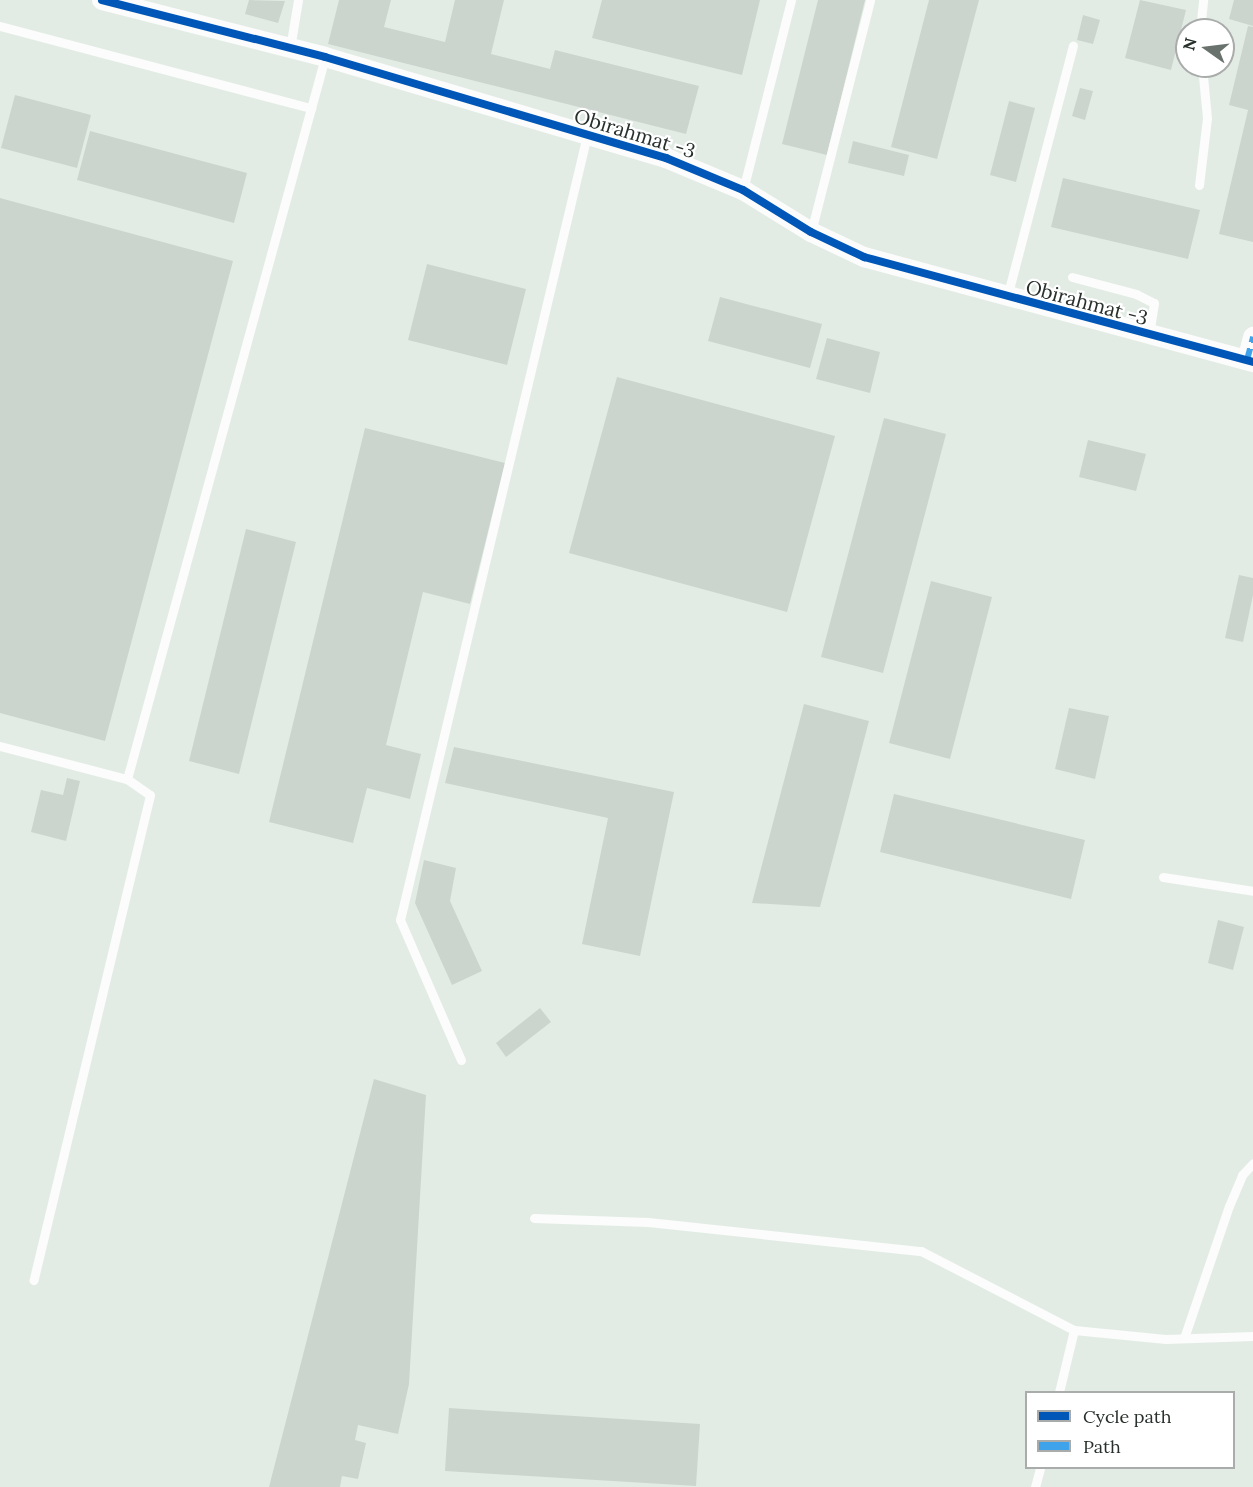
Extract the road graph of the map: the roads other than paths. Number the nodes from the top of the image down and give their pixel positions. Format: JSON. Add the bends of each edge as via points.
{"nodes":[{"id":1,"x":102,"y":0,"type":"edge"},
{"id":2,"x":298,"y":0,"type":"edge"},
{"id":3,"x":791,"y":0,"type":"edge"},
{"id":4,"x":870,"y":0,"type":"edge"},
{"id":5,"x":1203,"y":0,"type":"edge"},
{"id":6,"x":1201,"y":18,"type":"edge"},
{"id":7,"x":0,"y":26,"type":"edge"},
{"id":8,"x":1073,"y":46,"type":"dead end"},
{"id":9,"x":290,"y":48,"type":"junction"},
{"id":10,"x":325,"y":57,"type":"junction"},
{"id":11,"x":1203,"y":78,"type":"edge"},
{"id":12,"x":311,"y":108,"type":"junction"},
{"id":13,"x":587,"y":135,"type":"junction"},
{"id":14,"x":1199,"y":184,"type":"dead end"},
{"id":15,"x":743,"y":190,"type":"junction"},
{"id":16,"x":811,"y":232,"type":"junction"},
{"id":17,"x":1072,"y":277,"type":"dead end"},
{"id":18,"x":1007,"y":297,"type":"junction"},
{"id":19,"x":1149,"y":336,"type":"junction"},
{"id":20,"x":1253,"y":337,"type":"edge"},
{"id":21,"x":1251,"y":361,"type":"edge"},
{"id":22,"x":0,"y":746,"type":"edge"},
{"id":23,"x":127,"y":779,"type":"junction"},
{"id":24,"x":1163,"y":877,"type":"dead end"},
{"id":25,"x":1253,"y":891,"type":"edge"},
{"id":26,"x":461,"y":1060,"type":"dead end"},
{"id":27,"x":1253,"y":1163,"type":"edge"},
{"id":28,"x":534,"y":1218,"type":"dead end"},
{"id":29,"x":34,"y":1280,"type":"dead end"},
{"id":30,"x":1074,"y":1330,"type":"junction"},
{"id":31,"x":1253,"y":1336,"type":"edge"},
{"id":32,"x":1184,"y":1338,"type":"junction"},
{"id":33,"x":1059,"y":1391,"type":"edge"},
{"id":34,"x":1040,"y":1469,"type":"edge"},
{"id":35,"x":1035,"y":1487,"type":"edge"}],
"edges":[{"from":1,"to":9,"type":"street","name":"Obirahmat -3"},
{"from":2,"to":9,"type":"lane"},
{"from":3,"to":15,"type":"lane"},
{"from":4,"to":16,"type":"lane"},
{"from":5,"to":6,"type":"lane"},
{"from":7,"to":12,"type":"lane"},
{"from":8,"to":18,"type":"lane"},
{"from":9,"to":10,"type":"street","name":"Obirahmat -3"},
{"from":10,"to":12,"type":"lane"},
{"from":10,"to":13,"type":"street","name":"Obirahmat -3"},
{"from":11,"to":14,"type":"lane","via":[[1208,118]]},
{"from":12,"to":23,"type":"lane"},
{"from":13,"to":15,"type":"street","name":"Obirahmat -3","via":[[666,158]]},
{"from":13,"to":26,"type":"lane","via":[[400,920]]},
{"from":15,"to":16,"type":"street","name":"Obirahmat -3"},
{"from":16,"to":18,"type":"street","name":"Obirahmat -3","via":[[864,257]]},
{"from":17,"to":19,"type":"lane","via":[[1136,294],[1154,303]]},
{"from":18,"to":19,"type":"street","name":"Obirahmat -3"},
{"from":19,"to":21,"type":"street","name":"Obirahmat -3"},
{"from":20,"to":21,"type":"street"},
{"from":22,"to":23,"type":"lane"},
{"from":23,"to":29,"type":"lane","via":[[150,795]]},
{"from":24,"to":25,"type":"lane"},
{"from":27,"to":32,"type":"lane","via":[[1242,1175],[1229,1206]]},
{"from":28,"to":30,"type":"lane","via":[[648,1222],[921,1251]]},
{"from":30,"to":32,"type":"lane"},
{"from":30,"to":33,"type":"lane"},
{"from":31,"to":32,"type":"lane"},
{"from":34,"to":35,"type":"lane"}]}
